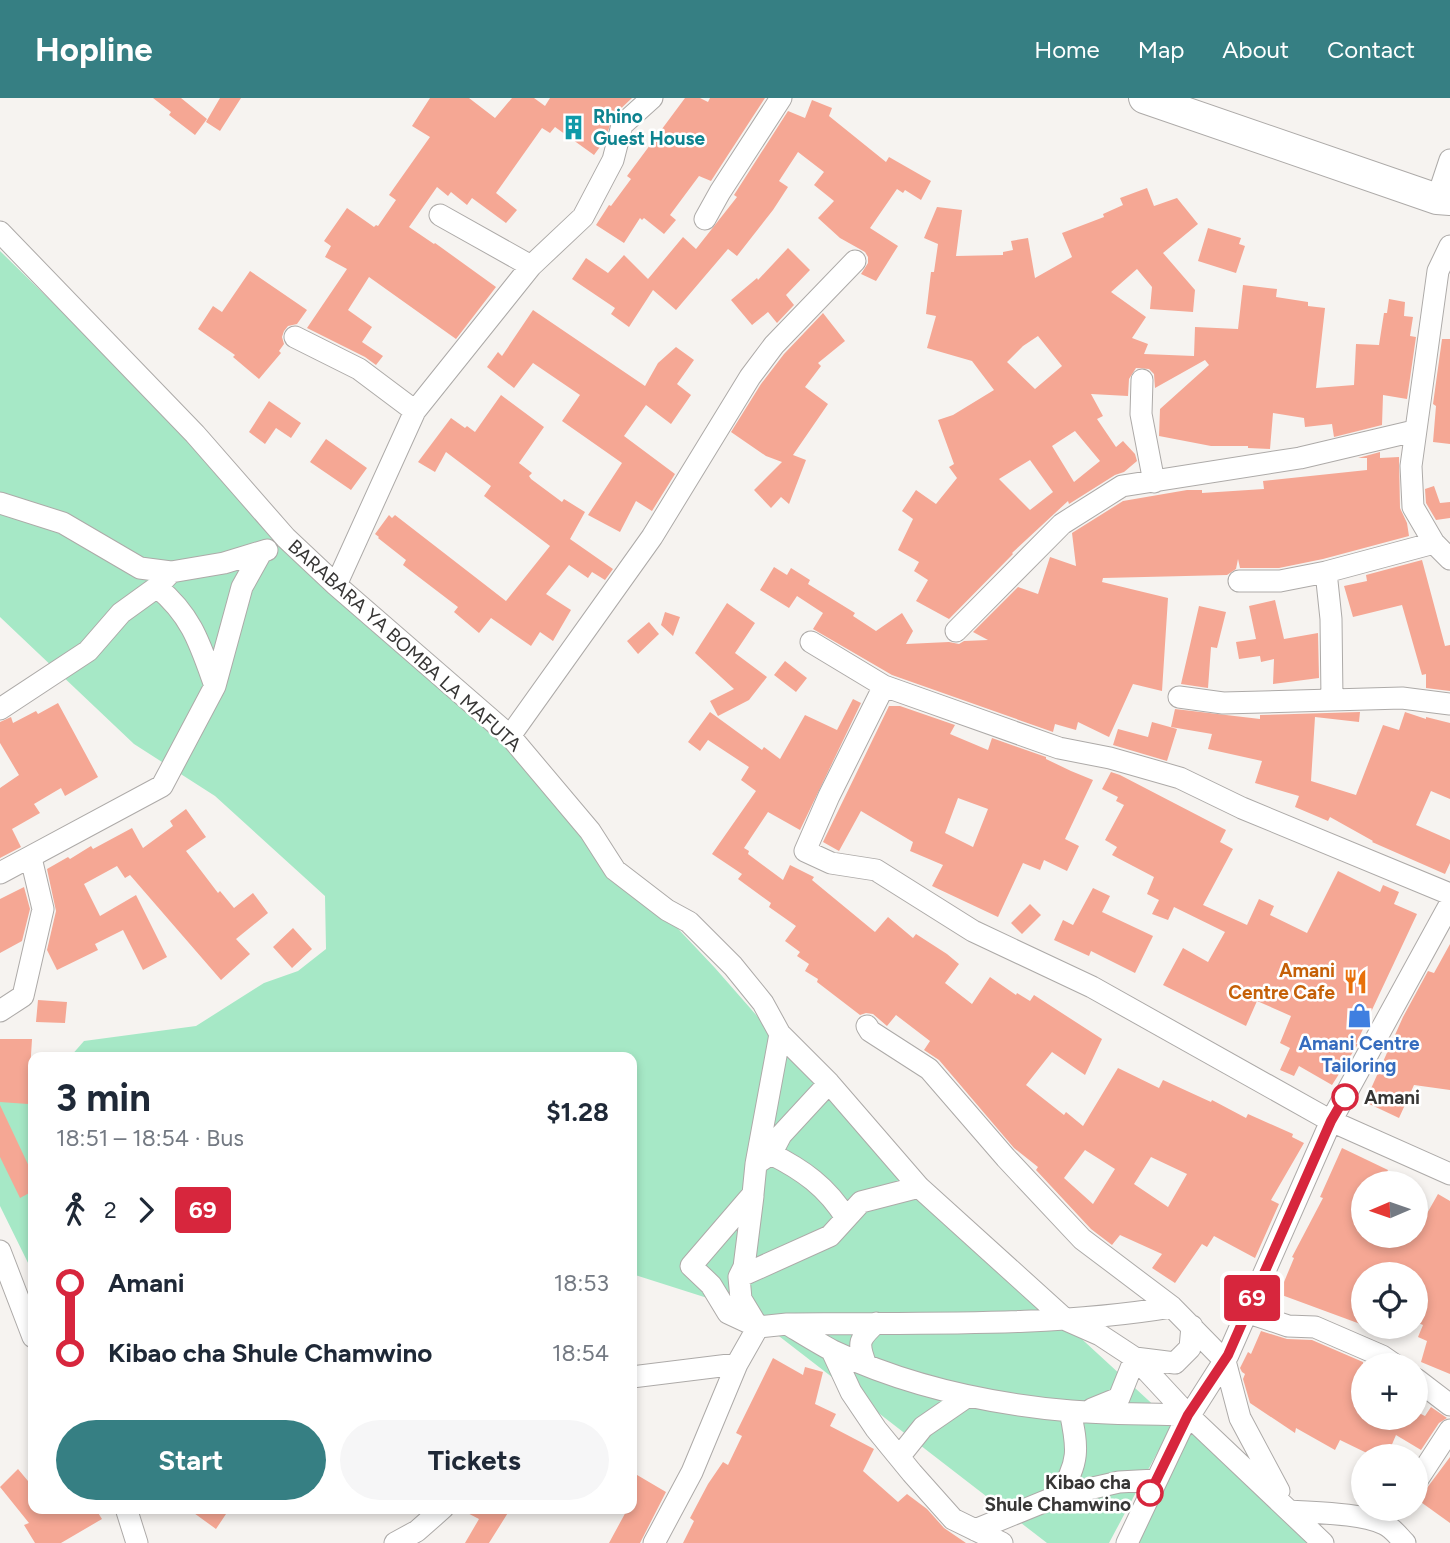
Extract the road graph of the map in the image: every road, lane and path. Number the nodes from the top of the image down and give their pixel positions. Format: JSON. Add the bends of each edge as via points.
{"nodes":[{"id":1,"x":652,"y":98,"type":"edge"},
{"id":2,"x":781,"y":98,"type":"edge"},
{"id":3,"x":1144,"y":98,"type":"edge"},
{"id":4,"x":1450,"y":160,"type":"edge"},
{"id":5,"x":1443,"y":200,"type":"edge"},
{"id":6,"x":440,"y":215,"type":"dead end"},
{"id":7,"x":705,"y":219,"type":"dead end"},
{"id":8,"x":0,"y":232,"type":"edge"},
{"id":9,"x":1450,"y":246,"type":"edge"},
{"id":10,"x":855,"y":261,"type":"dead end"},
{"id":11,"x":531,"y":266,"type":"junction"},
{"id":12,"x":295,"y":337,"type":"dead end"},
{"id":13,"x":1142,"y":380,"type":"dead end"},
{"id":14,"x":415,"y":411,"type":"junction"},
{"id":15,"x":1414,"y":431,"type":"junction"},
{"id":16,"x":1154,"y":482,"type":"junction"},
{"id":17,"x":0,"y":503,"type":"edge"},
{"id":18,"x":286,"y":538,"type":"junction"},
{"id":19,"x":1434,"y":543,"type":"junction"},
{"id":20,"x":261,"y":553,"type":"junction"},
{"id":21,"x":1450,"y":559,"type":"edge"},
{"id":22,"x":1326,"y":572,"type":"junction"},
{"id":23,"x":164,"y":579,"type":"junction"},
{"id":24,"x":1239,"y":580,"type":"dead end"},
{"id":25,"x":336,"y":585,"type":"junction"},
{"id":26,"x":956,"y":631,"type":"dead end"},
{"id":27,"x":811,"y":642,"type":"dead end"},
{"id":28,"x":215,"y":686,"type":"junction"},
{"id":29,"x":884,"y":686,"type":"junction"},
{"id":30,"x":1180,"y":697,"type":"dead end"},
{"id":31,"x":1332,"y":699,"type":"junction"},
{"id":32,"x":1450,"y":704,"type":"edge"},
{"id":33,"x":0,"y":709,"type":"edge"},
{"id":34,"x":510,"y":736,"type":"junction"},
{"id":35,"x":31,"y":858,"type":"junction"},
{"id":36,"x":0,"y":873,"type":"edge"},
{"id":37,"x":1450,"y":894,"type":"edge"},
{"id":38,"x":1450,"y":904,"type":"edge"},
{"id":39,"x":0,"y":1011,"type":"edge"},
{"id":40,"x":867,"y":1026,"type":"dead end"},
{"id":41,"x":780,"y":1034,"type":"junction"},
{"id":42,"x":829,"y":1083,"type":"junction"},
{"id":43,"x":1331,"y":1121,"type":"junction"},
{"id":44,"x":764,"y":1159,"type":"junction"},
{"id":45,"x":1450,"y":1174,"type":"edge"},
{"id":46,"x":919,"y":1187,"type":"junction"},
{"id":47,"x":753,"y":1194,"type":"junction"},
{"id":48,"x":846,"y":1219,"type":"junction"},
{"id":49,"x":0,"y":1251,"type":"edge"},
{"id":50,"x":738,"y":1277,"type":"junction"},
{"id":51,"x":1172,"y":1307,"type":"junction"},
{"id":52,"x":1246,"y":1312,"type":"junction"},
{"id":53,"x":1066,"y":1320,"type":"junction"},
{"id":54,"x":876,"y":1323,"type":"junction"},
{"id":55,"x":28,"y":1324,"type":"edge"},
{"id":56,"x":787,"y":1324,"type":"junction"},
{"id":57,"x":1192,"y":1326,"type":"junction"},
{"id":58,"x":758,"y":1327,"type":"junction"},
{"id":59,"x":832,"y":1350,"type":"junction"},
{"id":60,"x":1375,"y":1353,"type":"edge"},
{"id":61,"x":1135,"y":1358,"type":"junction"},
{"id":62,"x":1225,"y":1361,"type":"junction"},
{"id":63,"x":737,"y":1364,"type":"junction"},
{"id":64,"x":866,"y":1365,"type":"junction"},
{"id":65,"x":637,"y":1376,"type":"edge"},
{"id":66,"x":1428,"y":1388,"type":"edge"},
{"id":67,"x":968,"y":1396,"type":"junction"},
{"id":68,"x":1450,"y":1405,"type":"edge"},
{"id":69,"x":1078,"y":1411,"type":"junction"},
{"id":70,"x":1188,"y":1415,"type":"junction"},
{"id":71,"x":1450,"y":1430,"type":"edge"},
{"id":72,"x":899,"y":1457,"type":"junction"},
{"id":73,"x":1428,"y":1464,"type":"edge"},
{"id":74,"x":1156,"y":1480,"type":"junction"},
{"id":75,"x":1058,"y":1496,"type":"junction"},
{"id":76,"x":1290,"y":1511,"type":"junction"},
{"id":77,"x":128,"y":1514,"type":"edge"},
{"id":78,"x":436,"y":1514,"type":"edge"},
{"id":79,"x":975,"y":1530,"type":"junction"},
{"id":80,"x":1395,"y":1538,"type":"edge"},
{"id":81,"x":137,"y":1543,"type":"edge"},
{"id":82,"x":395,"y":1543,"type":"edge"},
{"id":83,"x":654,"y":1543,"type":"edge"},
{"id":84,"x":1002,"y":1543,"type":"edge"},
{"id":85,"x":1127,"y":1543,"type":"edge"},
{"id":86,"x":1303,"y":1543,"type":"edge"},
{"id":87,"x":1323,"y":1543,"type":"edge"}],
"edges":[{"from":1,"to":11,"type":"street","via":[[622,125],[613,160],[583,217]]},
{"from":2,"to":7,"type":"street"},
{"from":3,"to":5,"type":"highway"},
{"from":4,"to":5,"type":"street"},
{"from":6,"to":11,"type":"street"},
{"from":8,"to":18,"type":"street","name":"BARABARA YA BOMBA LA MAFUTA","via":[[195,434]]},
{"from":9,"to":15,"type":"street","via":[[1438,271]]},
{"from":10,"to":34,"type":"street","via":[[774,345],[750,377],[652,537]]},
{"from":11,"to":14,"type":"street"},
{"from":12,"to":14,"type":"street","via":[[359,369]]},
{"from":13,"to":16,"type":"street","via":[[1141,414]]},
{"from":14,"to":25,"type":"street"},
{"from":15,"to":16,"type":"street","via":[[1300,458]]},
{"from":15,"to":19,"type":"street","via":[[1410,466],[1413,508]]},
{"from":16,"to":26,"type":"street","via":[[1122,486],[1062,524]]},
{"from":17,"to":23,"type":"street","via":[[63,523]]},
{"from":18,"to":20,"type":"street"},
{"from":18,"to":25,"type":"street","name":"BARABARA YA BOMBA LA MAFUTA"},
{"from":19,"to":21,"type":"street"},
{"from":19,"to":22,"type":"street"},
{"from":20,"to":23,"type":"street"},
{"from":20,"to":28,"type":"street","via":[[242,587]]},
{"from":22,"to":24,"type":"street","via":[[1280,581]]},
{"from":22,"to":31,"type":"street"},
{"from":23,"to":28,"type":"street","via":[[199,640]]},
{"from":23,"to":33,"type":"street","via":[[121,613],[89,651]]},
{"from":25,"to":34,"type":"street","name":"BARABARA YA BOMBA LA MAFUTA"},
{"from":27,"to":29,"type":"street"},
{"from":28,"to":35,"type":"street","via":[[162,786]]},
{"from":29,"to":37,"type":"street","via":[[1059,748],[1180,778]]},
{"from":29,"to":43,"type":"street","via":[[806,851],[831,863],[876,870],[973,931],[1092,987]]},
{"from":30,"to":31,"type":"street","via":[[1223,703]]},
{"from":31,"to":32,"type":"street","via":[[1402,698]]},
{"from":34,"to":41,"type":"street","name":"BARABARA YA BOMBA LA MAFUTA","via":[[590,831],[615,870],[690,922],[763,1003]]},
{"from":35,"to":36,"type":"street"},
{"from":35,"to":39,"type":"street","via":[[43,908],[23,996]]},
{"from":38,"to":43,"type":"street"},
{"from":40,"to":51,"type":"street","via":[[929,1069],[1082,1239]]},
{"from":41,"to":42,"type":"street","name":"BARABARA YA BOMBA LA MAFUTA"},
{"from":41,"to":44,"type":"street"},
{"from":42,"to":44,"type":"street"},
{"from":42,"to":46,"type":"street","name":"BARABARA YA BOMBA LA MAFUTA"},
{"from":43,"to":45,"type":"street"},
{"from":43,"to":52,"type":"street"},
{"from":44,"to":47,"type":"street"},
{"from":44,"to":48,"type":"street","via":[[795,1166],[834,1198]]},
{"from":46,"to":48,"type":"street","via":[[861,1202]]},
{"from":46,"to":53,"type":"street","name":"BARABARA YA BOMBA LA MAFUTA"},
{"from":47,"to":50,"type":"street","via":[[744,1266]]},
{"from":47,"to":58,"type":"street","via":[[691,1266],[711,1285],[728,1313]]},
{"from":48,"to":50,"type":"street","via":[[830,1236]]},
{"from":49,"to":55,"type":"street"},
{"from":50,"to":58,"type":"street","via":[[741,1299]]},
{"from":51,"to":53,"type":"street"},
{"from":51,"to":57,"type":"street"},
{"from":52,"to":60,"type":"street","via":[[1288,1326],[1315,1327]]},
{"from":52,"to":62,"type":"street"},
{"from":53,"to":54,"type":"street"},
{"from":53,"to":61,"type":"street","name":"BARABARA YA BOMBA LA MAFUTA"},
{"from":54,"to":56,"type":"street"},
{"from":54,"to":64,"type":"street","via":[[862,1336],[859,1348]]},
{"from":56,"to":58,"type":"street"},
{"from":56,"to":59,"type":"street"},
{"from":57,"to":61,"type":"street","via":[[1190,1348],[1175,1363]]},
{"from":57,"to":62,"type":"street"},
{"from":58,"to":63,"type":"street"},
{"from":59,"to":64,"type":"street"},
{"from":59,"to":72,"type":"street","via":[[851,1392]]},
{"from":61,"to":69,"type":"street","via":[[1119,1398]]},
{"from":61,"to":70,"type":"street","name":"BARABARA YA BOMBA LA MAFUTA"},
{"from":62,"to":70,"type":"street"},
{"from":62,"to":76,"type":"street","via":[[1240,1418]]},
{"from":63,"to":65,"type":"street"},
{"from":63,"to":83,"type":"street","via":[[692,1472]]},
{"from":64,"to":67,"type":"street"},
{"from":66,"to":68,"type":"street"},
{"from":67,"to":69,"type":"street"},
{"from":67,"to":72,"type":"street","via":[[923,1427]]},
{"from":69,"to":70,"type":"street"},
{"from":69,"to":75,"type":"street","via":[[1072,1475]]},
{"from":70,"to":74,"type":"street"},
{"from":70,"to":76,"type":"street","name":"BARABARA YA BOMBA LA MAFUTA"},
{"from":71,"to":73,"type":"street"},
{"from":72,"to":79,"type":"street","via":[[953,1519]]},
{"from":74,"to":75,"type":"street","via":[[1119,1482]]},
{"from":74,"to":85,"type":"street"},
{"from":75,"to":79,"type":"street"},
{"from":76,"to":80,"type":"street","via":[[1341,1514],[1382,1523]]},
{"from":76,"to":86,"type":"street"},
{"from":76,"to":87,"type":"street","name":"BARABARA YA BOMBA LA MAFUTA"},
{"from":77,"to":81,"type":"street"},
{"from":78,"to":82,"type":"street"},
{"from":79,"to":84,"type":"street"}]}
